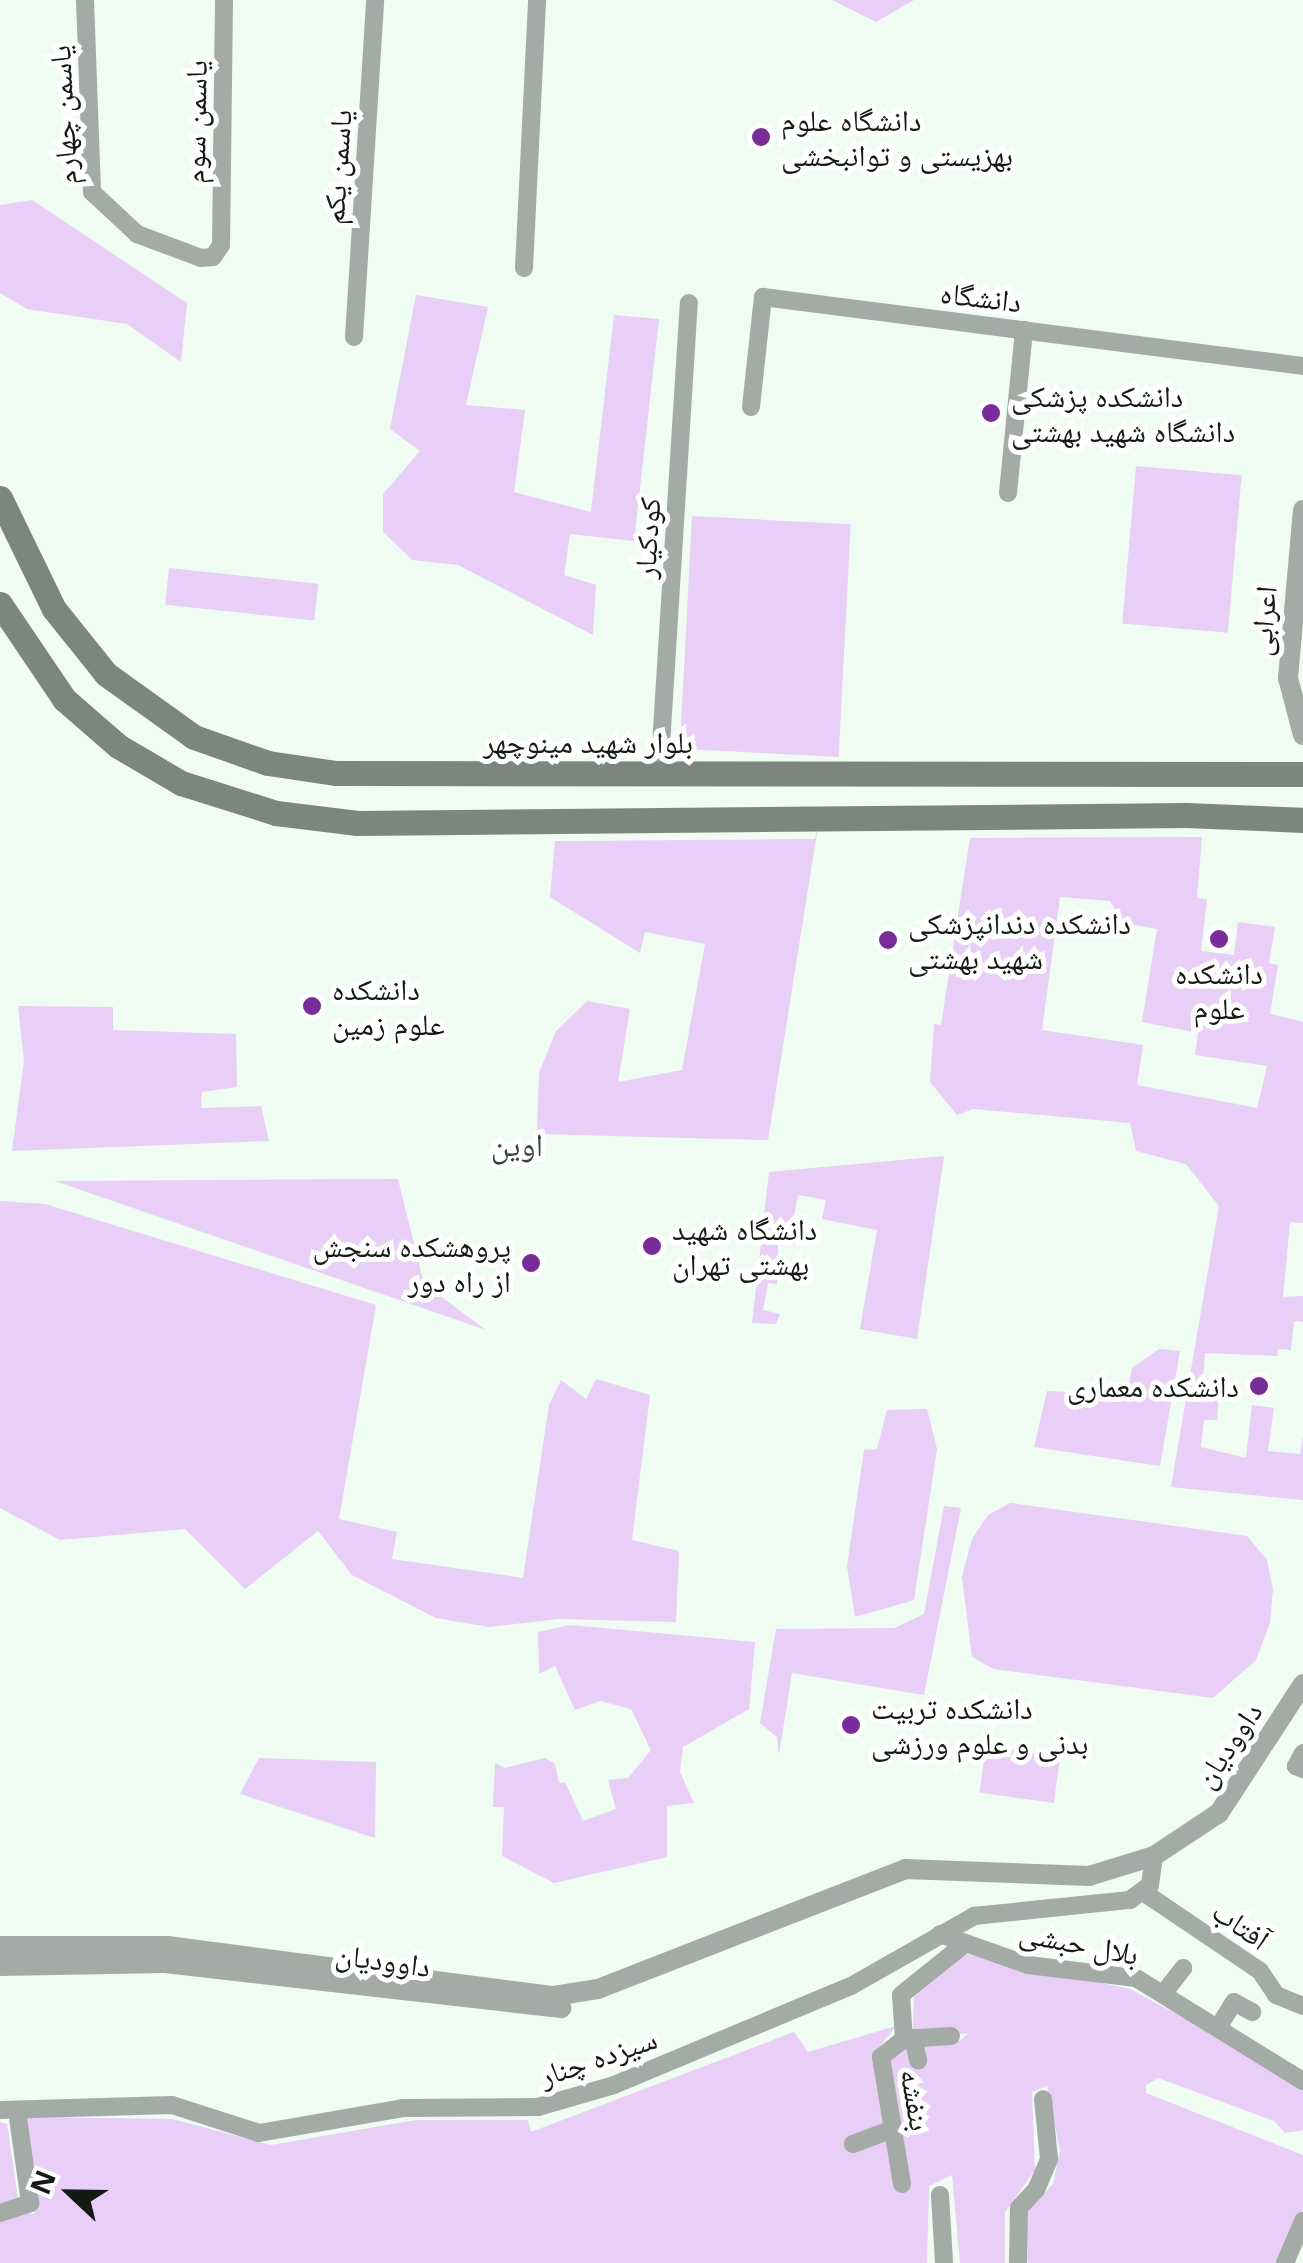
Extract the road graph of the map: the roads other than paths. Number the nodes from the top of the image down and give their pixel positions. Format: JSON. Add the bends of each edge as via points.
{"nodes":[{"id":1,"x":86,"y":0,"type":"edge"},
{"id":2,"x":224,"y":0,"type":"edge"},
{"id":3,"x":376,"y":0,"type":"edge"},
{"id":4,"x":538,"y":0,"type":"edge"},
{"id":5,"x":221,"y":246,"type":"joint"},
{"id":6,"x":524,"y":268,"type":"dead end"},
{"id":7,"x":689,"y":303,"type":"dead end"},
{"id":8,"x":1024,"y":330,"type":"junction"},
{"id":9,"x":354,"y":337,"type":"dead end"},
{"id":10,"x":1303,"y":366,"type":"edge"},
{"id":11,"x":750,"y":407,"type":"dead end"},
{"id":12,"x":1008,"y":493,"type":"dead end"},
{"id":13,"x":0,"y":498,"type":"edge"},
{"id":14,"x":1303,"y":510,"type":"edge"},
{"id":15,"x":0,"y":604,"type":"edge"},
{"id":16,"x":1303,"y":735,"type":"edge"},
{"id":17,"x":1303,"y":774,"type":"edge"},
{"id":18,"x":660,"y":776,"type":"junction"},
{"id":19,"x":1303,"y":820,"type":"edge"},
{"id":20,"x":1303,"y":1684,"type":"edge"},
{"id":21,"x":1303,"y":1752,"type":"edge"},
{"id":22,"x":1303,"y":1769,"type":"edge"},
{"id":23,"x":1154,"y":1856,"type":"junction"},
{"id":24,"x":1143,"y":1892,"type":"junction"},
{"id":25,"x":738,"y":1932,"type":"junction"},
{"id":26,"x":940,"y":1934,"type":"junction"},
{"id":27,"x":0,"y":1946,"type":"edge"},
{"id":28,"x":962,"y":1946,"type":"junction"},
{"id":29,"x":0,"y":1966,"type":"edge"},
{"id":30,"x":1183,"y":1968,"type":"dead end"},
{"id":31,"x":1162,"y":1994,"type":"junction"},
{"id":32,"x":1303,"y":2006,"type":"edge"},
{"id":33,"x":1252,"y":2012,"type":"dead end"},
{"id":34,"x":1219,"y":2026,"type":"junction"},
{"id":35,"x":951,"y":2036,"type":"dead end"},
{"id":36,"x":908,"y":2038,"type":"junction"},
{"id":37,"x":918,"y":2060,"type":"dead end"},
{"id":38,"x":1303,"y":2081,"type":"edge"},
{"id":39,"x":1043,"y":2099,"type":"dead end"},
{"id":40,"x":9,"y":2110,"type":"edge"},
{"id":41,"x":893,"y":2129,"type":"junction"},
{"id":42,"x":853,"y":2144,"type":"dead end"},
{"id":43,"x":902,"y":2184,"type":"dead end"},
{"id":44,"x":940,"y":2195,"type":"dead end"},
{"id":45,"x":0,"y":2213,"type":"edge"},
{"id":46,"x":1303,"y":2221,"type":"edge"},
{"id":47,"x":944,"y":2263,"type":"edge"},
{"id":48,"x":1018,"y":2263,"type":"edge"},
{"id":49,"x":1285,"y":2263,"type":"edge"}],
"edges":[{"from":1,"to":5,"type":"street","name":"یاسمن چهارم","via":[[92,192],[137,234],[188,255],[213,256]]},
{"from":2,"to":5,"type":"street","name":"یاسمن سوم"},
{"from":3,"to":9,"type":"street","name":"یاسمن یکم"},
{"from":4,"to":6,"type":"street"},
{"from":7,"to":18,"type":"street","name":"کودکیار"},
{"from":8,"to":10,"type":"street","name":"دانشگاه"},
{"from":8,"to":11,"type":"street","name":"دانشگاه","via":[[762,296]]},
{"from":8,"to":12,"type":"street"},
{"from":13,"to":18,"type":"main road","name":"بلوار شهید مینوچهر","via":[[54,610],[77,641],[141,704],[194,738],[268,763],[336,774]]},
{"from":14,"to":16,"type":"street","name":"اعرابی","via":[[1288,678]]},
{"from":15,"to":19,"type":"main road","via":[[64,698],[118,746],[196,789],[276,813],[356,822],[1186,815]]},
{"from":17,"to":18,"type":"main road","name":"بلوار شهید مینوچهر","via":[[881,770]]},
{"from":20,"to":23,"type":"street","name":"داوودیان","via":[[1219,1813]]},
{"from":21,"to":22,"type":"street","via":[[1296,1766]]},
{"from":23,"to":24,"type":"street","via":[[1156,1868]]},
{"from":23,"to":25,"type":"street","name":"داوودیان","via":[[1089,1876],[905,1869]]},
{"from":24,"to":26,"type":"street","name":"سیزده چنار","via":[[1114,1902],[974,1916]]},
{"from":24,"to":32,"type":"street","name":"آفتاب","via":[[1260,1970],[1276,1995]]},
{"from":25,"to":27,"type":"street","name":"داوودیان","via":[[630,1981],[554,1996],[167,1946]]},
{"from":25,"to":29,"type":"street","name":"داوودیان","via":[[697,1967],[636,1994],[551,2010],[165,1963]]},
{"from":26,"to":28,"type":"street","name":"بلال حبشی"},
{"from":26,"to":40,"type":"street","name":"سیزده چنار","via":[[851,1986],[614,2085],[538,2108],[403,2108],[259,2133],[172,2105]]},
{"from":28,"to":31,"type":"street","name":"بلال حبشی","via":[[1028,1964],[1136,1978]]},
{"from":28,"to":36,"type":"street","name":"بنفشه","via":[[901,1995]]},
{"from":30,"to":31,"type":"street"},
{"from":31,"to":34,"type":"street","name":"بلال حبشی"},
{"from":33,"to":34,"type":"street","via":[[1234,2002]]},
{"from":34,"to":38,"type":"street","name":"بلال حبشی"},
{"from":35,"to":36,"type":"street"},
{"from":36,"to":37,"type":"street"},
{"from":36,"to":41,"type":"street","name":"بنفشه","via":[[881,2057]]},
{"from":39,"to":48,"type":"street","via":[[1049,2159],[1036,2190],[1019,2208]]},
{"from":40,"to":45,"type":"street","via":[[30,2203]]},
{"from":41,"to":42,"type":"street"},
{"from":41,"to":43,"type":"street","name":"بنفشه"},
{"from":44,"to":47,"type":"street"},
{"from":46,"to":49,"type":"street"}]}
